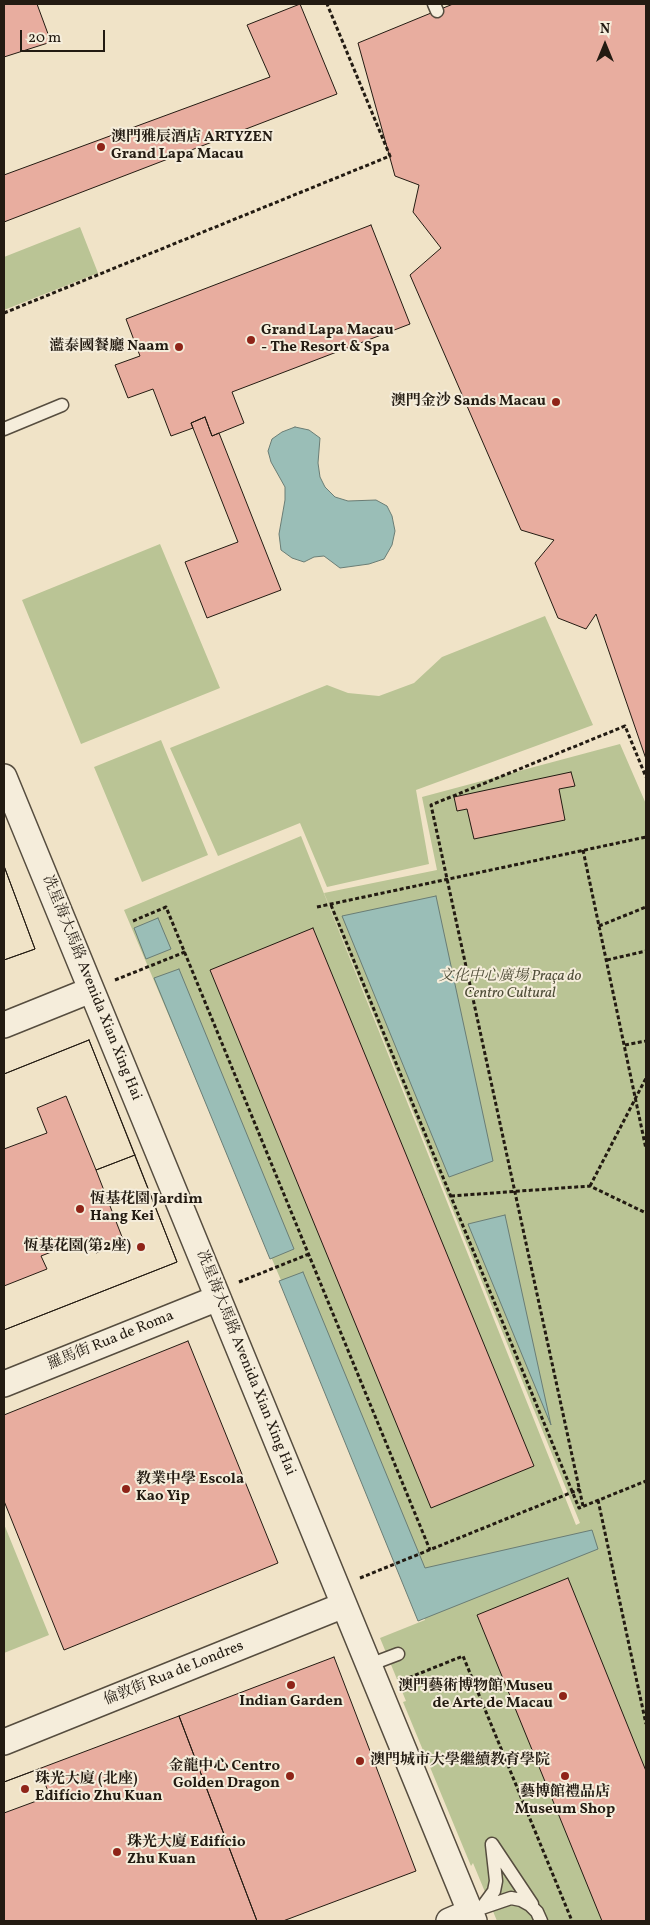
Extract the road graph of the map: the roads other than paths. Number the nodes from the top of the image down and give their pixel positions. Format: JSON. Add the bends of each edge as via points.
{"nodes":[{"id":1,"x":62,"y":405,"type":"dead end"},
{"id":2,"x":4,"y":429,"type":"edge"},
{"id":3,"x":4,"y":777,"type":"edge"},
{"id":4,"x":91,"y":990,"type":"junction"},
{"id":5,"x":4,"y":1025,"type":"edge"},
{"id":6,"x":217,"y":1295,"type":"junction"},
{"id":7,"x":4,"y":1384,"type":"edge"},
{"id":8,"x":340,"y":1596,"type":"junction"},
{"id":9,"x":398,"y":1654,"type":"dead end"},
{"id":10,"x":369,"y":1665,"type":"junction"},
{"id":11,"x":4,"y":1742,"type":"edge"},
{"id":12,"x":468,"y":1916,"type":"edge"},
{"id":13,"x":539,"y":1917,"type":"edge"}],
"edges":[{"from":1,"to":2,"type":"lane"},
{"from":3,"to":4,"type":"street","name":"冼星海大馬路 Avenida Xian Xing Hai"},
{"from":4,"to":5,"type":"street"},
{"from":4,"to":6,"type":"street","name":"冼星海大馬路 Avenida Xian Xing Hai"},
{"from":6,"to":7,"type":"street","name":"羅馬街 Rua de Roma"},
{"from":6,"to":8,"type":"street","name":"冼星海大馬路 Avenida Xian Xing Hai"},
{"from":8,"to":10,"type":"street","name":"冼星海大馬路 Avenida Xian Xing Hai"},
{"from":8,"to":11,"type":"street","name":"倫敦街 Rua de Londres"},
{"from":9,"to":10,"type":"lane"},
{"from":10,"to":12,"type":"street","name":"冼星海大馬路 Avenida Xian Xing Hai"},
{"from":12,"to":13,"type":"lane","via":[[511,1898],[530,1905]]},
{"from":12,"to":13,"type":"lane","via":[[488,1901],[494,1891],[492,1844]]}]}
